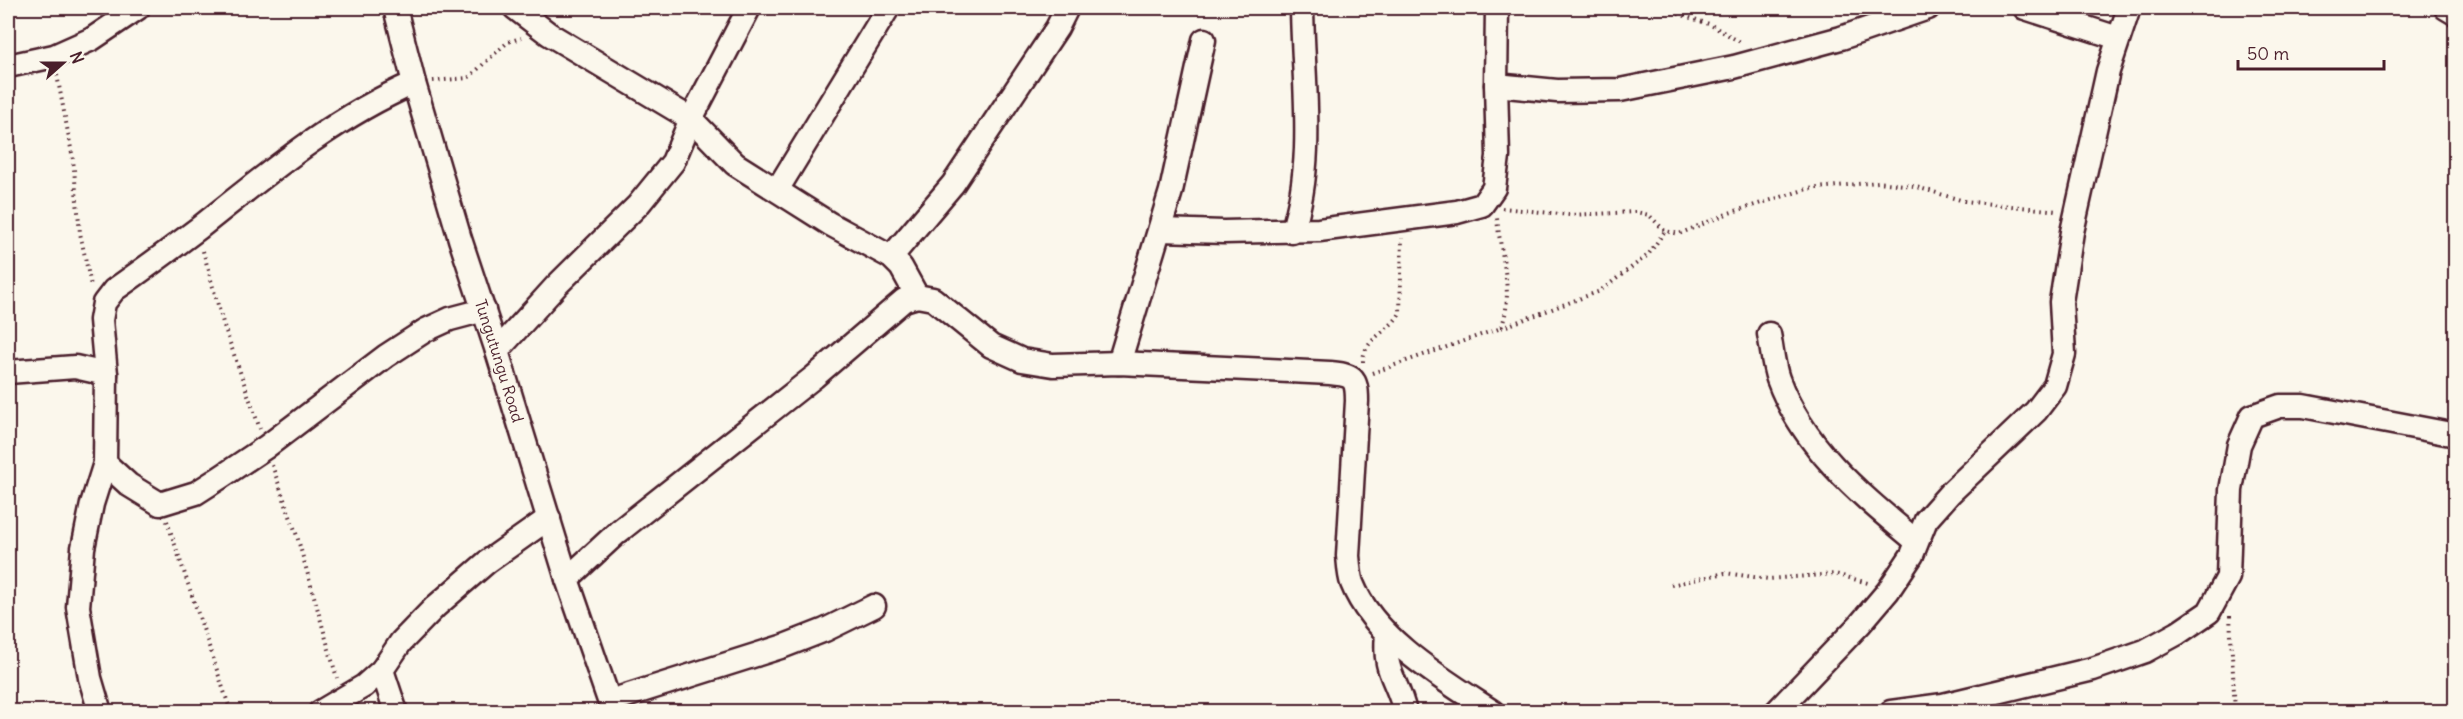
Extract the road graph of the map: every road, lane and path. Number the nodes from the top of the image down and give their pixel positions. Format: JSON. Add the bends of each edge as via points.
{"nodes":[{"id":1,"x":138,"y":8,"type":"edge"},
{"id":2,"x":395,"y":8,"type":"edge"},
{"id":3,"x":516,"y":8,"type":"edge"},
{"id":4,"x":749,"y":8,"type":"edge"},
{"id":5,"x":888,"y":8,"type":"edge"},
{"id":6,"x":1067,"y":8,"type":"edge"},
{"id":7,"x":1302,"y":8,"type":"edge"},
{"id":8,"x":1497,"y":8,"type":"edge"},
{"id":9,"x":1668,"y":8,"type":"edge"},
{"id":10,"x":1928,"y":8,"type":"edge"},
{"id":11,"x":2025,"y":8,"type":"edge"},
{"id":12,"x":2129,"y":8,"type":"edge"},
{"id":13,"x":2446,"y":8,"type":"edge"},
{"id":14,"x":2456,"y":14,"type":"edge"},
{"id":15,"x":549,"y":34,"type":"junction"},
{"id":16,"x":2118,"y":38,"type":"junction"},
{"id":17,"x":1204,"y":40,"type":"dead end"},
{"id":18,"x":54,"y":56,"type":"junction"},
{"id":19,"x":1770,"y":57,"type":"junction"},
{"id":20,"x":8,"y":66,"type":"edge"},
{"id":21,"x":414,"y":83,"type":"junction"},
{"id":22,"x":1496,"y":85,"type":"junction"},
{"id":23,"x":691,"y":119,"type":"junction"},
{"id":24,"x":777,"y":190,"type":"junction"},
{"id":25,"x":2077,"y":212,"type":"junction"},
{"id":26,"x":1403,"y":219,"type":"junction"},
{"id":27,"x":197,"y":229,"type":"junction"},
{"id":28,"x":1161,"y":230,"type":"junction"},
{"id":29,"x":1665,"y":231,"type":"junction"},
{"id":30,"x":1292,"y":232,"type":"junction"},
{"id":31,"x":891,"y":257,"type":"junction"},
{"id":32,"x":917,"y":296,"type":"junction"},
{"id":33,"x":484,"y":310,"type":"junction"},
{"id":34,"x":101,"y":320,"type":"junction"},
{"id":35,"x":1501,"y":328,"type":"junction"},
{"id":36,"x":1769,"y":334,"type":"dead end"},
{"id":37,"x":497,"y":351,"type":"junction"},
{"id":38,"x":1119,"y":363,"type":"junction"},
{"id":39,"x":8,"y":372,"type":"edge"},
{"id":40,"x":106,"y":374,"type":"junction"},
{"id":41,"x":1359,"y":377,"type":"junction"},
{"id":42,"x":2456,"y":435,"type":"edge"},
{"id":43,"x":266,"y":447,"type":"junction"},
{"id":44,"x":105,"y":463,"type":"junction"},
{"id":45,"x":160,"y":504,"type":"junction"},
{"id":46,"x":549,"y":518,"type":"junction"},
{"id":47,"x":1916,"y":541,"type":"junction"},
{"id":48,"x":567,"y":579,"type":"junction"},
{"id":49,"x":1671,"y":585,"type":"dead end"},
{"id":50,"x":1888,"y":591,"type":"junction"},
{"id":51,"x":874,"y":606,"type":"dead end"},
{"id":52,"x":2230,"y":611,"type":"dead end"},
{"id":53,"x":1387,"y":634,"type":"junction"},
{"id":54,"x":382,"y":670,"type":"junction"},
{"id":55,"x":342,"y":699,"type":"junction"},
{"id":56,"x":611,"y":706,"type":"edge"},
{"id":57,"x":100,"y":711,"type":"edge"},
{"id":58,"x":231,"y":711,"type":"edge"},
{"id":59,"x":320,"y":711,"type":"edge"},
{"id":60,"x":396,"y":711,"type":"edge"},
{"id":61,"x":1405,"y":711,"type":"edge"},
{"id":62,"x":1493,"y":711,"type":"edge"},
{"id":63,"x":1776,"y":711,"type":"edge"},
{"id":64,"x":1891,"y":711,"type":"edge"},
{"id":65,"x":2235,"y":711,"type":"edge"}],
"edges":[{"from":1,"to":18,"type":"street","via":[[92,39]]},
{"from":2,"to":21,"type":"street","name":"Tungutungu Road"},
{"from":3,"to":15,"type":"street"},
{"from":4,"to":23,"type":"street"},
{"from":5,"to":24,"type":"street"},
{"from":6,"to":31,"type":"street","via":[[953,184]]},
{"from":7,"to":30,"type":"street","via":[[1305,170]]},
{"from":8,"to":22,"type":"street"},
{"from":9,"to":19,"type":"path","via":[[1709,24]]},
{"from":10,"to":19,"type":"street","via":[[1842,38]]},
{"from":11,"to":16,"type":"street"},
{"from":12,"to":16,"type":"street"},
{"from":13,"to":14,"type":"street"},
{"from":15,"to":21,"type":"path","via":[[508,42],[468,78]]},
{"from":15,"to":23,"type":"street"},
{"from":16,"to":25,"type":"street"},
{"from":17,"to":28,"type":"street"},
{"from":18,"to":20,"type":"street"},
{"from":18,"to":34,"type":"path","via":[[73,159],[87,272]]},
{"from":19,"to":22,"type":"street","via":[[1620,90],[1557,91]]},
{"from":21,"to":27,"type":"street","via":[[341,121],[276,165]]},
{"from":21,"to":33,"type":"street","name":"Tungutungu Road"},
{"from":22,"to":26,"type":"street","via":[[1498,156],[1494,188],[1482,205]]},
{"from":23,"to":24,"type":"street","via":[[735,164]]},
{"from":23,"to":37,"type":"street","via":[[673,162],[645,196]]},
{"from":24,"to":31,"type":"street"},
{"from":25,"to":29,"type":"path","via":[[1964,201],[1913,186],[1878,182],[1807,189],[1729,213],[1679,234]]},
{"from":25,"to":47,"type":"street","via":[[2061,302],[2064,354],[2055,386],[2036,411],[1950,493],[1926,520]]},
{"from":26,"to":30,"type":"street"},
{"from":26,"to":41,"type":"path","via":[[1400,313],[1368,344]]},
{"from":27,"to":34,"type":"street","via":[[114,290],[104,303]]},
{"from":27,"to":43,"type":"path","via":[[223,323]]},
{"from":28,"to":30,"type":"street"},
{"from":28,"to":38,"type":"street"},
{"from":29,"to":35,"type":"path","via":[[1648,255],[1600,291]]},
{"from":29,"to":35,"type":"path","via":[[1649,216],[1636,212],[1570,215],[1496,208],[1507,294],[1507,312]]},
{"from":31,"to":32,"type":"street"},
{"from":32,"to":38,"type":"street","via":[[933,299],[991,346],[1022,360],[1053,365]]},
{"from":32,"to":48,"type":"street","via":[[904,300],[618,532]]},
{"from":33,"to":37,"type":"street","name":"Tungutungu Road"},
{"from":33,"to":43,"type":"street","via":[[426,330]]},
{"from":34,"to":40,"type":"street"},
{"from":35,"to":41,"type":"path"},
{"from":36,"to":47,"type":"street","via":[[1777,377],[1794,413],[1820,452],[1861,495]]},
{"from":37,"to":46,"type":"street","name":"Tungutungu Road"},
{"from":38,"to":41,"type":"street"},
{"from":39,"to":40,"type":"street","via":[[75,367]]},
{"from":40,"to":44,"type":"street"},
{"from":41,"to":53,"type":"street","via":[[1348,556],[1351,580],[1361,603]]},
{"from":42,"to":64,"type":"street","via":[[2303,406],[2280,406],[2252,416],[2239,445],[2231,490],[2228,577],[2209,612],[2145,651],[2093,669],[1943,705]]},
{"from":43,"to":45,"type":"street","via":[[196,493]]},
{"from":43,"to":55,"type":"path","via":[[297,536]]},
{"from":44,"to":45,"type":"street","via":[[129,485]]},
{"from":44,"to":57,"type":"street","via":[[83,548],[78,607]]},
{"from":45,"to":58,"type":"path"},
{"from":46,"to":48,"type":"street","name":"Tungutungu Road"},
{"from":46,"to":54,"type":"street","via":[[487,562],[435,607],[401,642]]},
{"from":47,"to":50,"type":"street"},
{"from":48,"to":56,"type":"street","name":"Tungutungu Road"},
{"from":49,"to":50,"type":"path","via":[[1725,573],[1768,579],[1835,574]]},
{"from":50,"to":63,"type":"street"},
{"from":51,"to":56,"type":"street","via":[[784,646]]},
{"from":52,"to":65,"type":"path"},
{"from":53,"to":61,"type":"street","via":[[1387,665]]},
{"from":53,"to":62,"type":"street"},
{"from":54,"to":55,"type":"street"},
{"from":54,"to":60,"type":"street"},
{"from":55,"to":59,"type":"street"}]}
